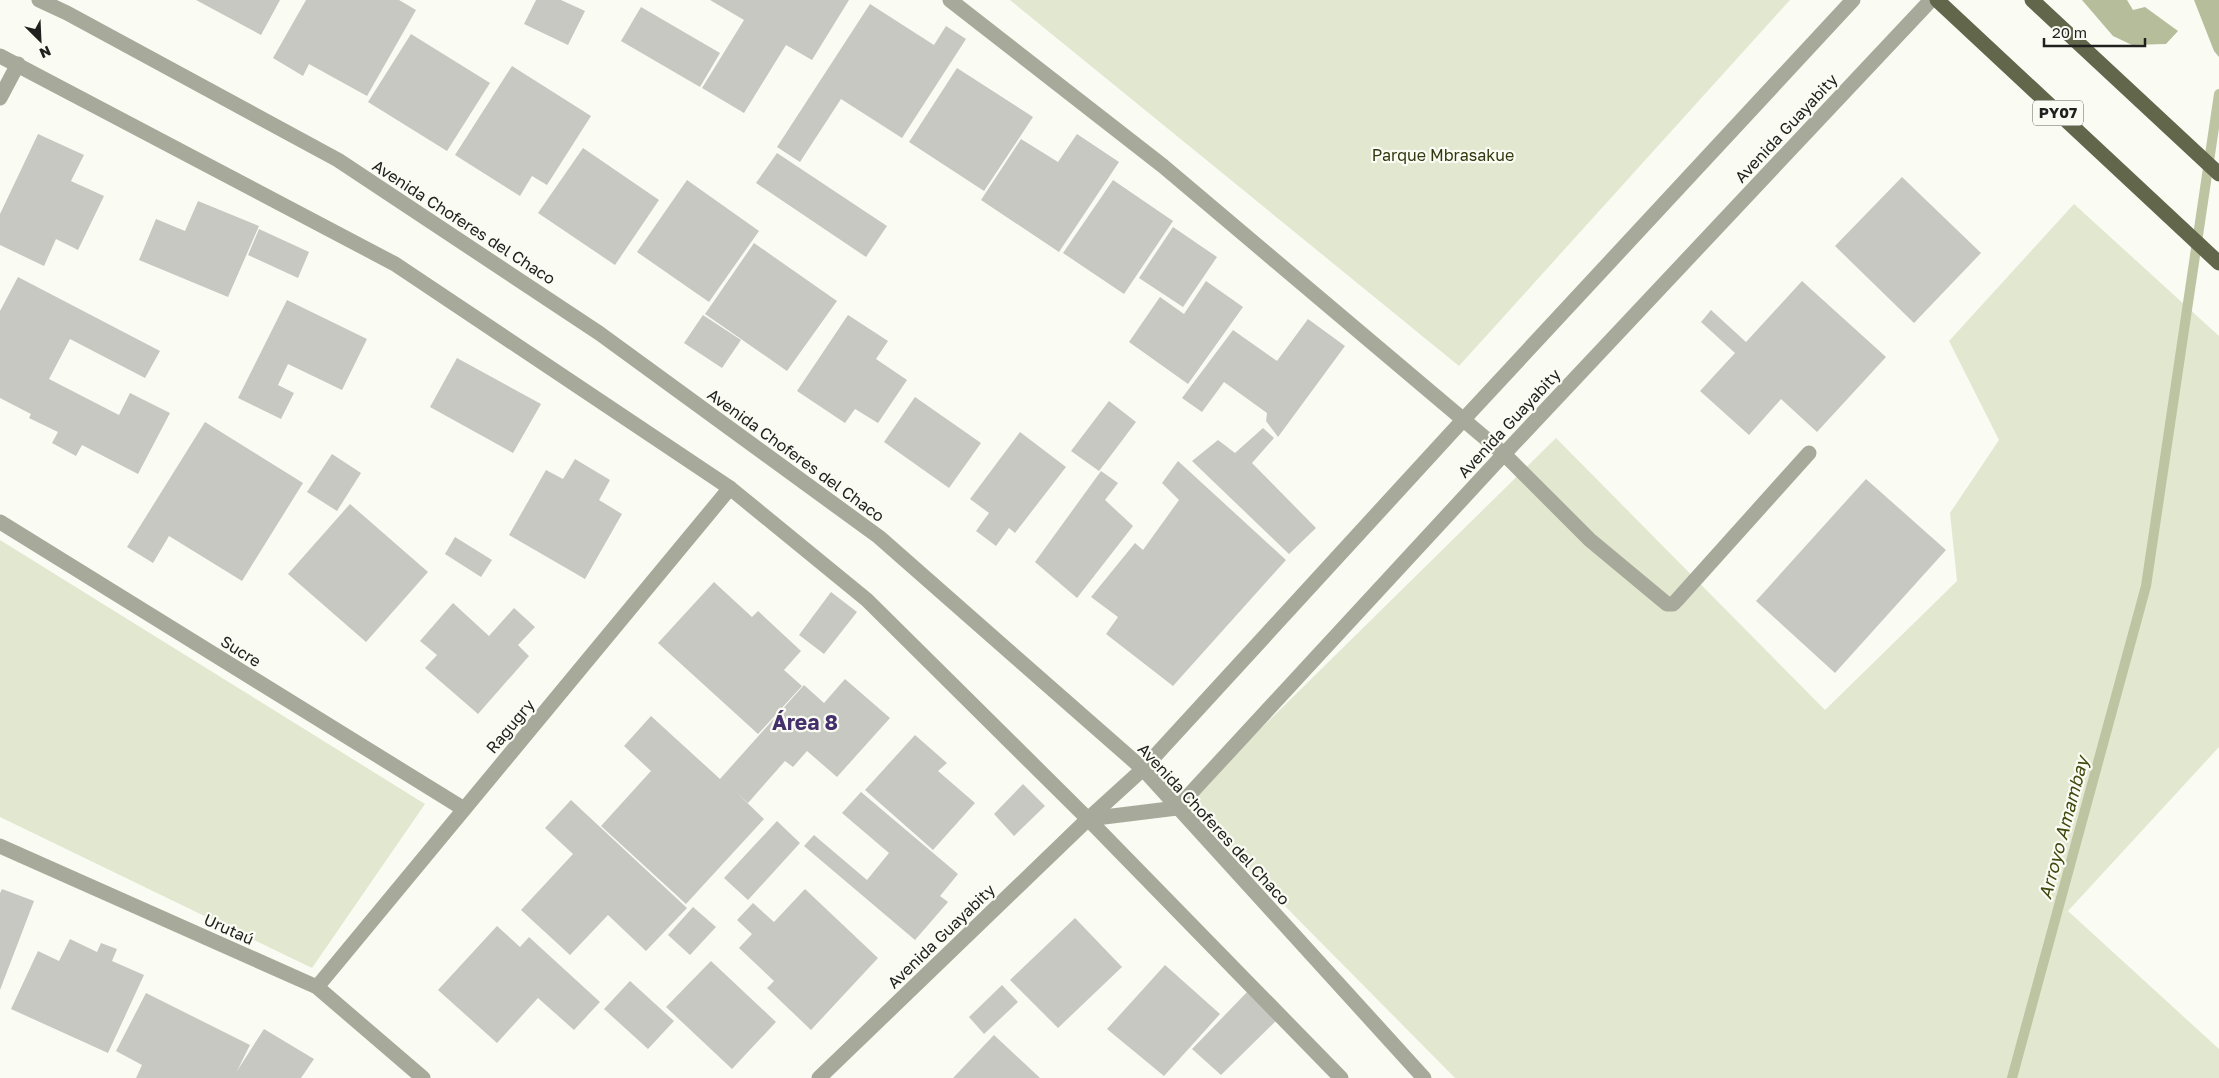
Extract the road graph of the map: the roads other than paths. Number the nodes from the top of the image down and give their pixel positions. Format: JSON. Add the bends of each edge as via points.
{"nodes":[{"id":1,"x":39,"y":0,"type":"edge"},
{"id":2,"x":950,"y":0,"type":"edge"},
{"id":3,"x":1853,"y":0,"type":"edge"},
{"id":4,"x":1931,"y":0,"type":"edge"},
{"id":5,"x":1937,"y":0,"type":"edge"},
{"id":6,"x":2032,"y":0,"type":"edge"},
{"id":7,"x":0,"y":56,"type":"edge"},
{"id":8,"x":18,"y":64,"type":"junction"},
{"id":9,"x":0,"y":98,"type":"edge"},
{"id":10,"x":2219,"y":174,"type":"edge"},
{"id":11,"x":2217,"y":261,"type":"edge"},
{"id":12,"x":1462,"y":420,"type":"junction"},
{"id":13,"x":1809,"y":453,"type":"dead end"},
{"id":14,"x":1504,"y":454,"type":"junction"},
{"id":15,"x":730,"y":488,"type":"junction"},
{"id":16,"x":0,"y":522,"type":"edge"},
{"id":17,"x":1143,"y":769,"type":"junction"},
{"id":18,"x":1177,"y":808,"type":"junction"},
{"id":19,"x":464,"y":809,"type":"junction"},
{"id":20,"x":1088,"y":819,"type":"junction"},
{"id":21,"x":0,"y":846,"type":"edge"},
{"id":22,"x":317,"y":987,"type":"junction"},
{"id":23,"x":423,"y":1078,"type":"edge"},
{"id":24,"x":819,"y":1078,"type":"edge"},
{"id":25,"x":1341,"y":1078,"type":"edge"},
{"id":26,"x":1424,"y":1078,"type":"edge"}],
"edges":[{"from":1,"to":17,"type":"street","name":"Avenida Choferes del Chaco","via":[[338,160],[599,333],[878,537]]},
{"from":2,"to":12,"type":"street","via":[[1163,166]]},
{"from":3,"to":12,"type":"street","name":"Avenida Guayabity"},
{"from":4,"to":14,"type":"street","name":"Avenida Guayabity"},
{"from":5,"to":11,"type":"main road","number":"PY07"},
{"from":6,"to":10,"type":"main road"},
{"from":7,"to":8,"type":"street"},
{"from":8,"to":9,"type":"street"},
{"from":8,"to":15,"type":"street","via":[[395,264]]},
{"from":12,"to":14,"type":"street"},
{"from":12,"to":17,"type":"street","name":"Avenida Guayabity"},
{"from":13,"to":14,"type":"street","via":[[1670,604],[1590,540]]},
{"from":14,"to":18,"type":"street","name":"Avenida Guayabity"},
{"from":15,"to":19,"type":"street","name":"Ragugry"},
{"from":15,"to":20,"type":"street","via":[[868,600]]},
{"from":16,"to":19,"type":"street","name":"Sucre"},
{"from":17,"to":18,"type":"street","name":"Avenida Choferes del Chaco"},
{"from":17,"to":20,"type":"street","name":"Avenida Guayabity"},
{"from":18,"to":20,"type":"street"},
{"from":18,"to":26,"type":"street","name":"Avenida Choferes del Chaco"},
{"from":19,"to":22,"type":"street","name":"Ragugry"},
{"from":20,"to":24,"type":"street","name":"Avenida Guayabity"},
{"from":20,"to":25,"type":"street"},
{"from":21,"to":22,"type":"street","name":"Urutaú"},
{"from":22,"to":23,"type":"street","name":"Urutaú"}]}
